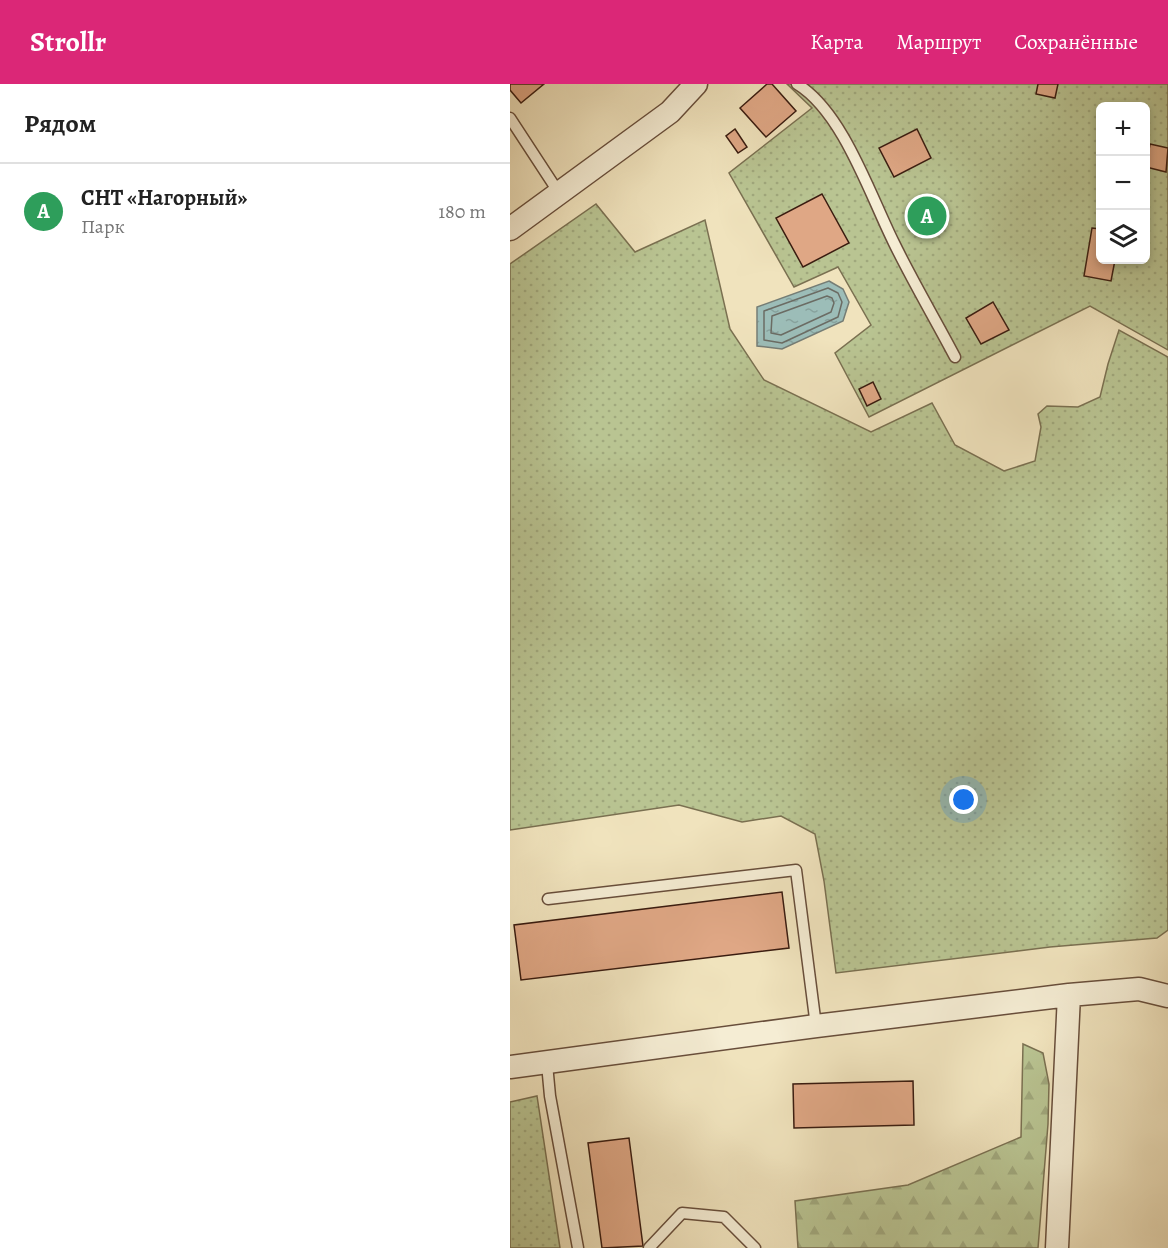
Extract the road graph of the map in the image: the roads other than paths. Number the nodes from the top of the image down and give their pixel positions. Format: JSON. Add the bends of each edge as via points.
{"nodes":[{"id":1,"x":696,"y":84,"type":"edge"},
{"id":2,"x":797,"y":84,"type":"edge"},
{"id":3,"x":510,"y":118,"type":"edge"},
{"id":4,"x":559,"y":193,"type":"junction"},
{"id":5,"x":510,"y":229,"type":"edge"},
{"id":6,"x":955,"y":357,"type":"dead end"},
{"id":7,"x":548,"y":899,"type":"dead end"},
{"id":8,"x":1069,"y":995,"type":"junction"},
{"id":9,"x":1168,"y":996,"type":"edge"},
{"id":10,"x":816,"y":1026,"type":"junction"},
{"id":11,"x":547,"y":1064,"type":"junction"},
{"id":12,"x":510,"y":1068,"type":"edge"},
{"id":13,"x":578,"y":1248,"type":"edge"},
{"id":14,"x":649,"y":1248,"type":"edge"},
{"id":15,"x":755,"y":1248,"type":"edge"},
{"id":16,"x":1057,"y":1248,"type":"edge"}],
"edges":[{"from":1,"to":4,"type":"street","via":[[670,112]]},
{"from":2,"to":6,"type":"lane","via":[[826,108],[843,136]]},
{"from":3,"to":4,"type":"lane"},
{"from":4,"to":5,"type":"street"},
{"from":7,"to":10,"type":"lane","via":[[796,870]]},
{"from":8,"to":9,"type":"street","via":[[1139,989]]},
{"from":8,"to":10,"type":"street"},
{"from":8,"to":16,"type":"street"},
{"from":10,"to":11,"type":"street"},
{"from":11,"to":12,"type":"street"},
{"from":11,"to":13,"type":"lane"},
{"from":14,"to":15,"type":"lane","via":[[682,1213],[723,1217]]}]}
